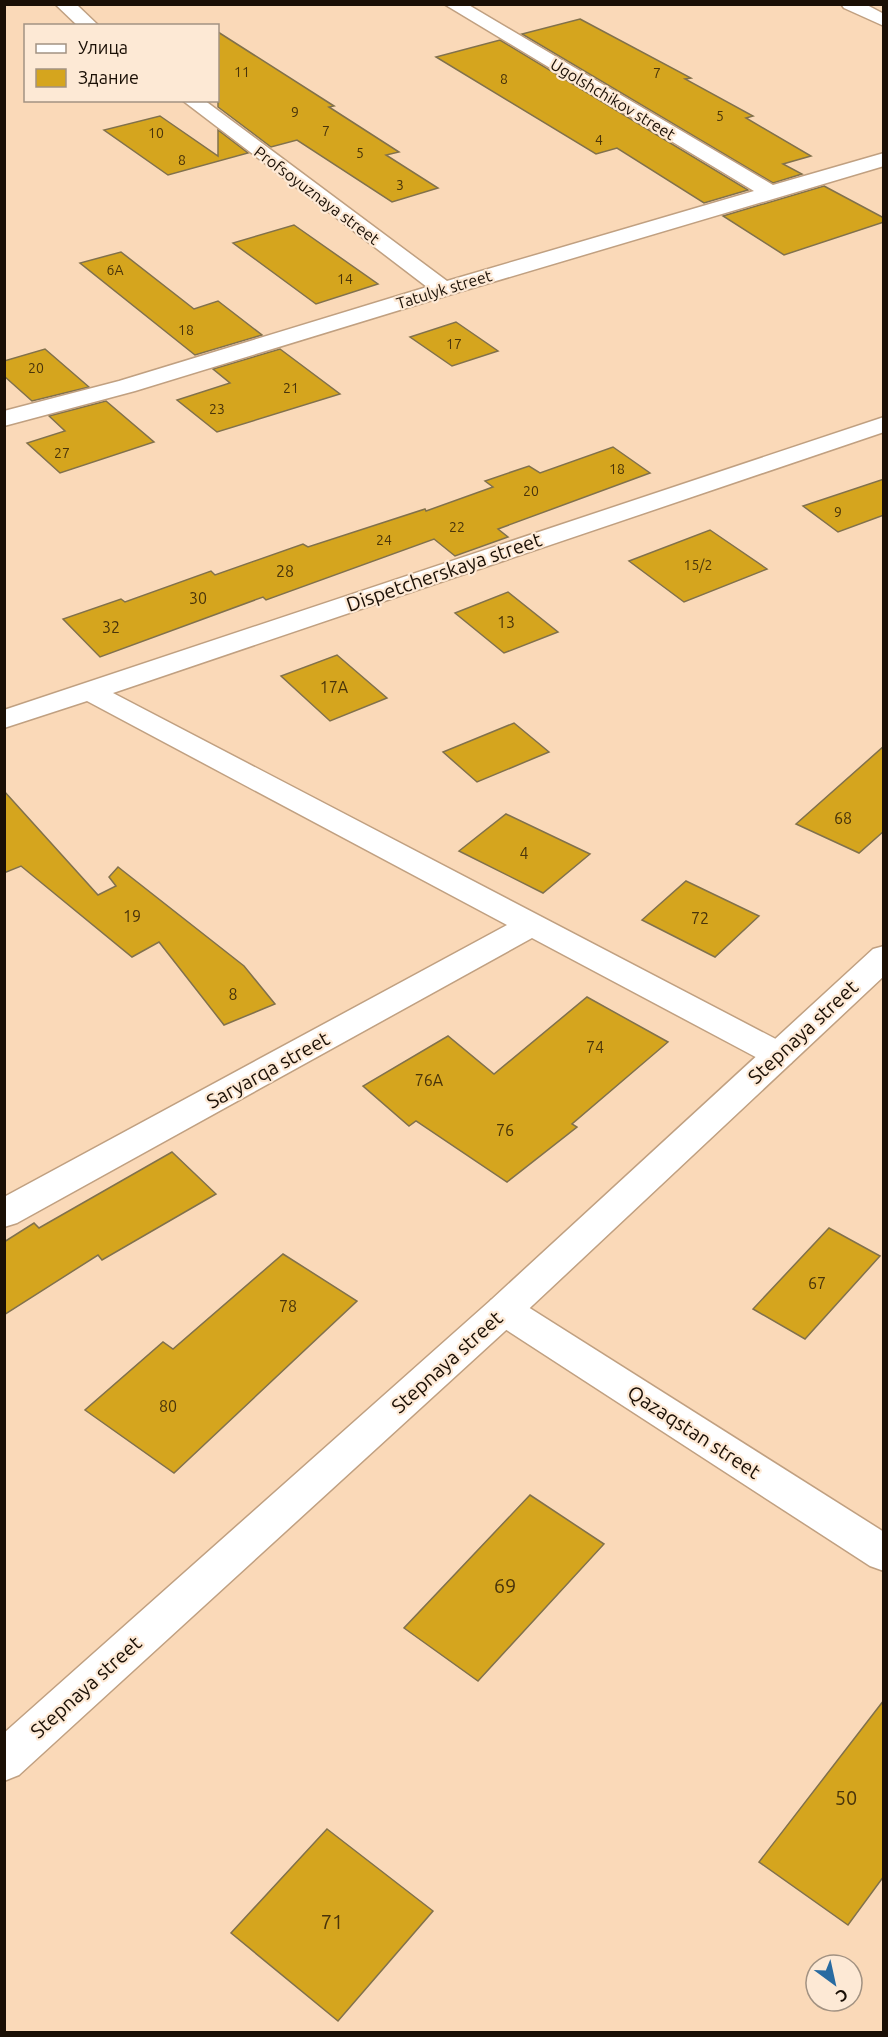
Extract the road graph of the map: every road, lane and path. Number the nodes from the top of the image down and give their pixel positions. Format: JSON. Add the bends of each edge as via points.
{"nodes":[{"id":1,"x":64,"y":4,"type":"edge"},
{"id":2,"x":453,"y":4,"type":"edge"},
{"id":3,"x":850,"y":4,"type":"edge"},
{"id":4,"x":884,"y":21,"type":"edge"},
{"id":5,"x":88,"y":24,"type":"edge"},
{"id":6,"x":194,"y":102,"type":"edge"},
{"id":7,"x":884,"y":159,"type":"edge"},
{"id":8,"x":772,"y":193,"type":"junction"},
{"id":9,"x":444,"y":289,"type":"junction"},
{"id":10,"x":4,"y":419,"type":"edge"},
{"id":11,"x":884,"y":424,"type":"edge"},
{"id":12,"x":89,"y":691,"type":"junction"},
{"id":13,"x":4,"y":720,"type":"edge"},
{"id":14,"x":532,"y":925,"type":"junction"},
{"id":15,"x":884,"y":957,"type":"edge"},
{"id":16,"x":779,"y":1055,"type":"junction"},
{"id":17,"x":4,"y":1214,"type":"edge"},
{"id":18,"x":504,"y":1310,"type":"junction"},
{"id":19,"x":884,"y":1554,"type":"edge"},
{"id":20,"x":4,"y":1761,"type":"edge"}],
"edges":[{"from":1,"to":5,"type":"street"},
{"from":2,"to":8,"type":"street","name":"Ugolshchikov street"},
{"from":3,"to":4,"type":"street"},
{"from":6,"to":9,"type":"street","name":"Profsoyuznaya street"},
{"from":7,"to":8,"type":"street","name":"Tatulyk street"},
{"from":8,"to":9,"type":"street","name":"Tatulyk street"},
{"from":9,"to":10,"type":"street","name":"Tatulyk street","via":[[127,386]]},
{"from":11,"to":12,"type":"street","name":"Dispetcherskaya street"},
{"from":12,"to":13,"type":"street","name":"Dispetcherskaya street"},
{"from":12,"to":14,"type":"street"},
{"from":14,"to":16,"type":"street"},
{"from":14,"to":17,"type":"street","name":"Saryarqa street"},
{"from":15,"to":16,"type":"street","name":"Stepnaya street"},
{"from":16,"to":18,"type":"street","name":"Stepnaya street"},
{"from":18,"to":19,"type":"street","name":"Qazaqstan street"},
{"from":18,"to":20,"type":"street","name":"Stepnaya street"}]}
